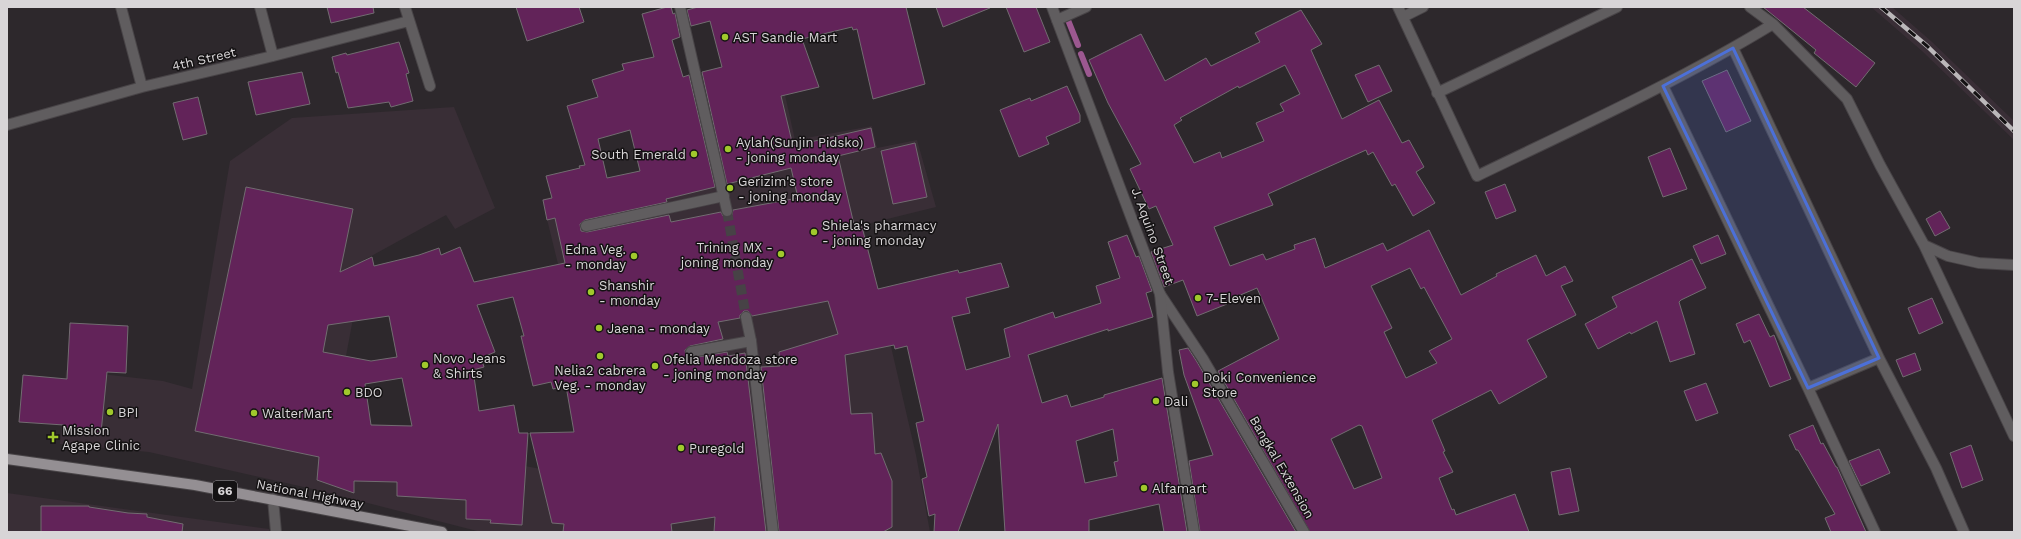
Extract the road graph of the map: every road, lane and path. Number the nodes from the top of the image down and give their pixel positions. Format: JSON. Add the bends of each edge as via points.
{"nodes":[{"id":1,"x":121,"y":7,"type":"edge"},
{"id":2,"x":260,"y":7,"type":"edge"},
{"id":3,"x":405,"y":7,"type":"edge"},
{"id":4,"x":680,"y":7,"type":"edge"},
{"id":5,"x":1052,"y":7,"type":"edge"},
{"id":6,"x":1086,"y":7,"type":"edge"},
{"id":7,"x":1398,"y":7,"type":"edge"},
{"id":8,"x":1423,"y":7,"type":"edge"},
{"id":9,"x":1617,"y":7,"type":"edge"},
{"id":10,"x":1750,"y":7,"type":"edge"},
{"id":11,"x":1403,"y":17,"type":"junction"},
{"id":12,"x":1057,"y":20,"type":"junction"},
{"id":13,"x":409,"y":21,"type":"junction"},
{"id":14,"x":1773,"y":24,"type":"junction"},
{"id":15,"x":1733,"y":48,"type":"junction"},
{"id":16,"x":273,"y":56,"type":"junction"},
{"id":17,"x":430,"y":86,"type":"dead end"},
{"id":18,"x":1662,"y":86,"type":"junction"},
{"id":19,"x":142,"y":87,"type":"junction"},
{"id":20,"x":1437,"y":93,"type":"junction"},
{"id":21,"x":7,"y":125,"type":"edge"},
{"id":22,"x":724,"y":196,"type":"junction"},
{"id":23,"x":727,"y":211,"type":"tunnel mouth"},
{"id":24,"x":586,"y":226,"type":"dead end"},
{"id":25,"x":1924,"y":245,"type":"junction"},
{"id":26,"x":2014,"y":266,"type":"edge"},
{"id":27,"x":1160,"y":294,"type":"junction"},
{"id":28,"x":746,"y":317,"type":"tunnel mouth"},
{"id":29,"x":751,"y":341,"type":"junction"},
{"id":30,"x":690,"y":352,"type":"dead end"},
{"id":31,"x":1879,"y":358,"type":"junction"},
{"id":32,"x":1808,"y":388,"type":"junction"},
{"id":33,"x":2014,"y":436,"type":"edge"},
{"id":34,"x":7,"y":458,"type":"edge"},
{"id":35,"x":272,"y":500,"type":"junction"},
{"id":36,"x":276,"y":532,"type":"edge"},
{"id":37,"x":442,"y":532,"type":"edge"},
{"id":38,"x":773,"y":532,"type":"edge"},
{"id":39,"x":1194,"y":532,"type":"edge"},
{"id":40,"x":1304,"y":532,"type":"edge"},
{"id":41,"x":1875,"y":532,"type":"edge"},
{"id":42,"x":1964,"y":532,"type":"edge"}],
"edges":[{"from":1,"to":19,"type":"street"},
{"from":2,"to":16,"type":"street"},
{"from":3,"to":13,"type":"street"},
{"from":4,"to":22,"type":"street"},
{"from":5,"to":12,"type":"street","name":"J. Aquino Street"},
{"from":6,"to":12,"type":"street"},
{"from":7,"to":11,"type":"street"},
{"from":8,"to":11,"type":"street"},
{"from":9,"to":20,"type":"street"},
{"from":10,"to":14,"type":"street"},
{"from":11,"to":20,"type":"street"},
{"from":12,"to":27,"type":"street","name":"J. Aquino Street"},
{"from":13,"to":16,"type":"street","name":"4th Street"},
{"from":13,"to":17,"type":"street"},
{"from":14,"to":15,"type":"street"},
{"from":14,"to":25,"type":"street","via":[[1847,99]]},
{"from":15,"to":18,"type":"street"},
{"from":15,"to":31,"type":"street"},
{"from":16,"to":19,"type":"street","name":"4th Street"},
{"from":18,"to":20,"type":"street","via":[[1477,176]]},
{"from":18,"to":32,"type":"street"},
{"from":19,"to":21,"type":"street","name":"4th Street"},
{"from":22,"to":23,"type":"street"},
{"from":22,"to":24,"type":"street"},
{"from":25,"to":26,"type":"street","via":[[1948,256],[1979,263]]},
{"from":25,"to":33,"type":"street"},
{"from":27,"to":39,"type":"street","name":"J. Aquino Street","via":[[1168,372]]},
{"from":27,"to":40,"type":"street","name":"Bangkal Extension","via":[[1203,359]]},
{"from":28,"to":29,"type":"street"},
{"from":29,"to":30,"type":"street"},
{"from":29,"to":38,"type":"street"},
{"from":31,"to":32,"type":"street"},
{"from":31,"to":42,"type":"street","via":[[1936,468]]},
{"from":32,"to":41,"type":"street"},
{"from":34,"to":35,"type":"main road","name":"National Highway","number":"66","via":[[118,473]]},
{"from":35,"to":36,"type":"street"},
{"from":35,"to":37,"type":"main road","name":"National Highway","number":"66"}]}
